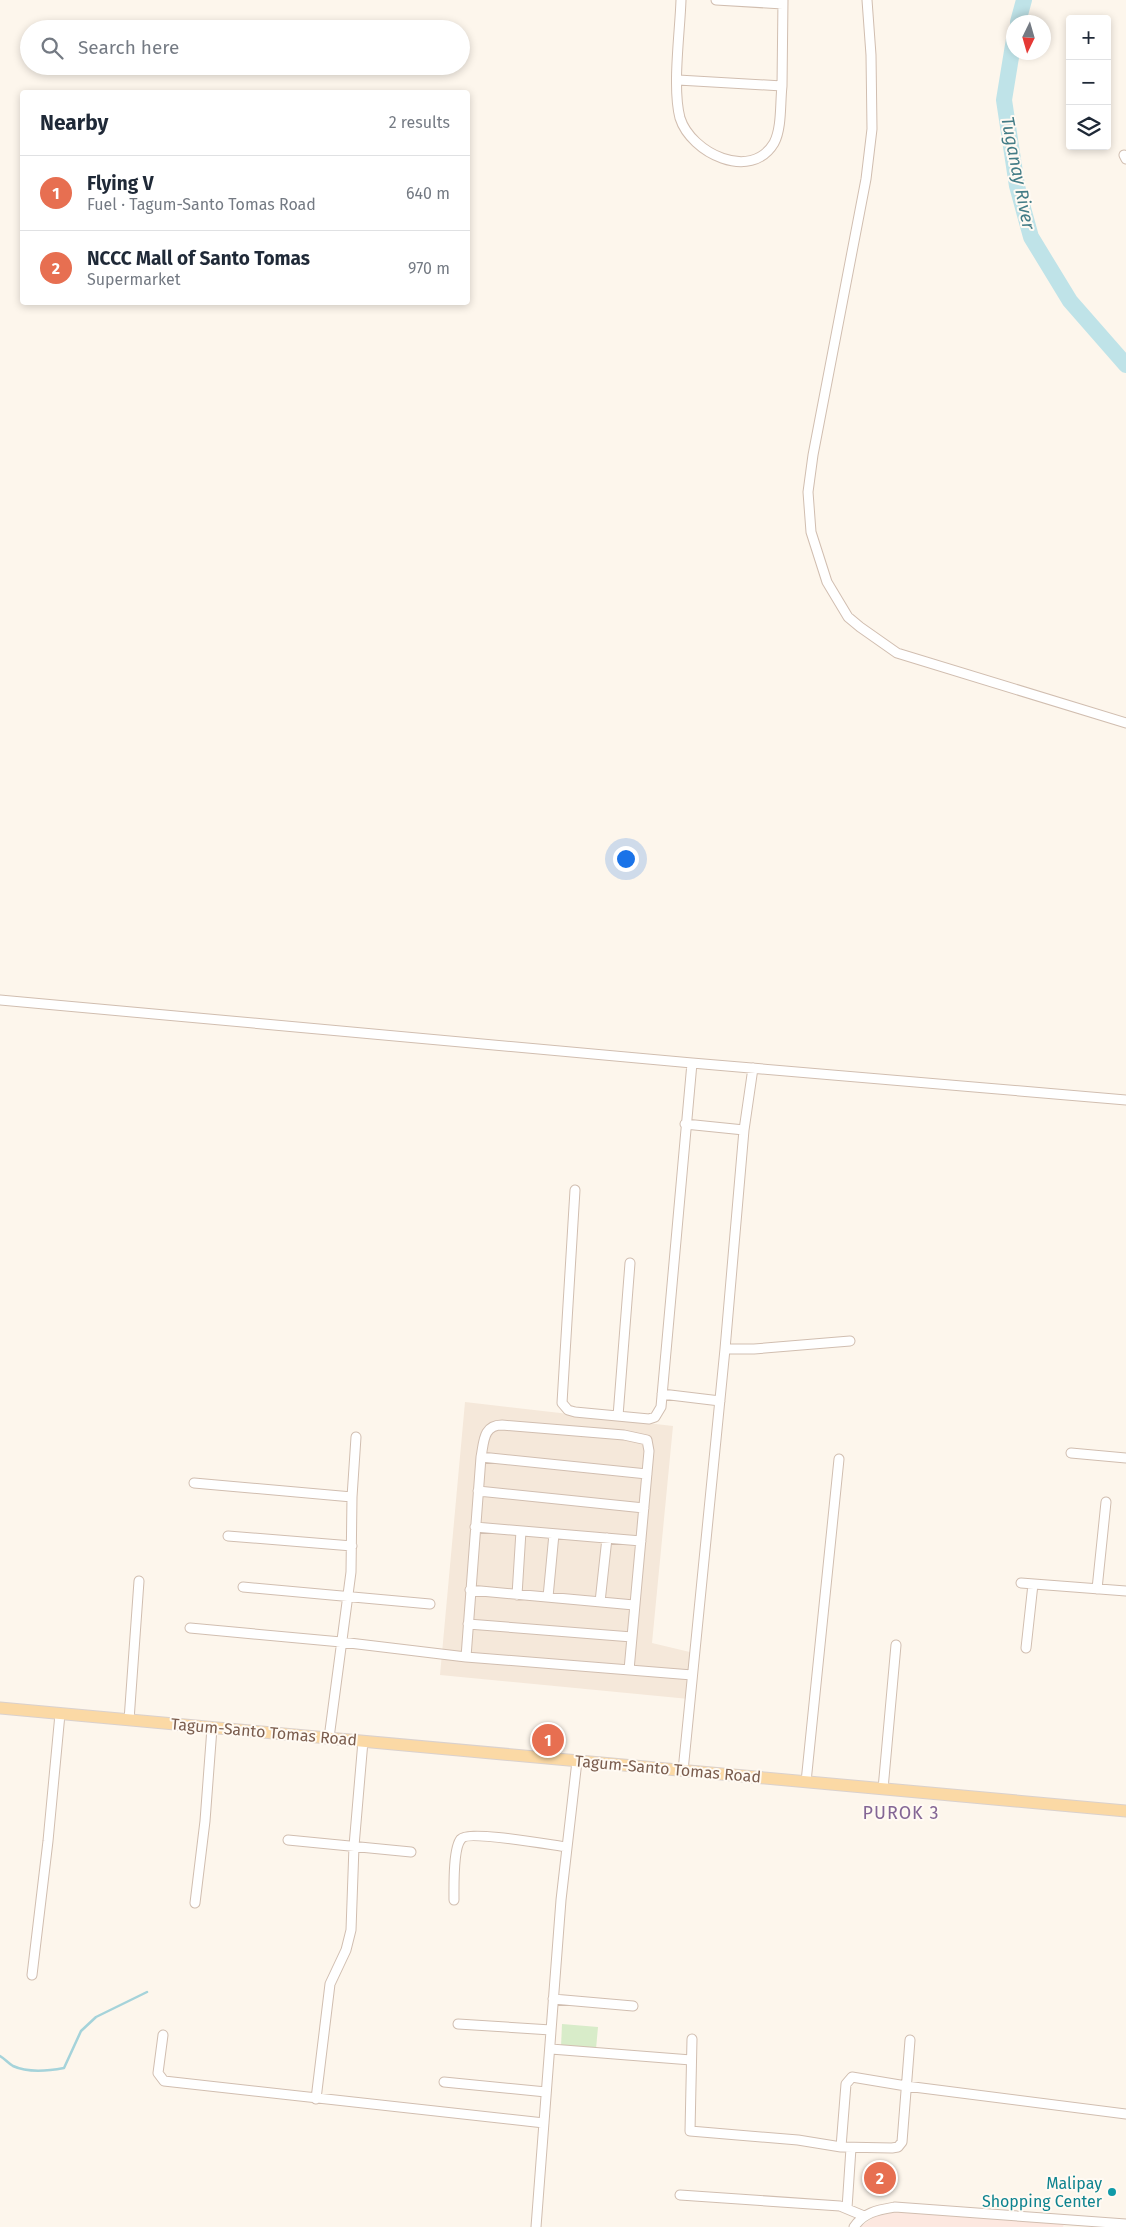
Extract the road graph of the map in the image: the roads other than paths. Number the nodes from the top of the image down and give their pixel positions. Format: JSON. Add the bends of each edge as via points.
{"nodes":[{"id":1,"x":681,"y":0,"type":"edge"},
{"id":2,"x":716,"y":0,"type":"edge"},
{"id":3,"x":868,"y":0,"type":"edge"},
{"id":4,"x":783,"y":2,"type":"edge"},
{"id":5,"x":678,"y":80,"type":"junction"},
{"id":6,"x":782,"y":86,"type":"junction"},
{"id":7,"x":1126,"y":723,"type":"edge"},
{"id":8,"x":0,"y":1000,"type":"edge"},
{"id":9,"x":692,"y":1063,"type":"junction"},
{"id":10,"x":753,"y":1068,"type":"junction"},
{"id":11,"x":1126,"y":1100,"type":"edge"},
{"id":12,"x":685,"y":1124,"type":"junction"},
{"id":13,"x":744,"y":1130,"type":"junction"},
{"id":14,"x":575,"y":1190,"type":"dead end"},
{"id":15,"x":630,"y":1263,"type":"dead end"},
{"id":16,"x":850,"y":1341,"type":"dead end"},
{"id":17,"x":725,"y":1349,"type":"junction"},
{"id":18,"x":662,"y":1394,"type":"junction"},
{"id":19,"x":720,"y":1401,"type":"junction"},
{"id":20,"x":618,"y":1416,"type":"junction"},
{"id":21,"x":356,"y":1436,"type":"dead end"},
{"id":22,"x":1071,"y":1453,"type":"dead end"},
{"id":23,"x":481,"y":1457,"type":"junction"},
{"id":24,"x":1126,"y":1458,"type":"edge"},
{"id":25,"x":839,"y":1460,"type":"dead end"},
{"id":26,"x":647,"y":1474,"type":"junction"},
{"id":27,"x":194,"y":1483,"type":"dead end"},
{"id":28,"x":478,"y":1491,"type":"junction"},
{"id":29,"x":352,"y":1497,"type":"junction"},
{"id":30,"x":1106,"y":1502,"type":"dead end"},
{"id":31,"x":644,"y":1508,"type":"junction"},
{"id":32,"x":475,"y":1526,"type":"junction"},
{"id":33,"x":521,"y":1531,"type":"junction"},
{"id":34,"x":554,"y":1534,"type":"junction"},
{"id":35,"x":228,"y":1536,"type":"dead end"},
{"id":36,"x":606,"y":1538,"type":"junction"},
{"id":37,"x":641,"y":1541,"type":"junction"},
{"id":38,"x":352,"y":1546,"type":"junction"},
{"id":39,"x":138,"y":1581,"type":"dead end"},
{"id":40,"x":1021,"y":1583,"type":"dead end"},
{"id":41,"x":1033,"y":1584,"type":"junction"},
{"id":42,"x":243,"y":1587,"type":"dead end"},
{"id":43,"x":1097,"y":1589,"type":"junction"},
{"id":44,"x":470,"y":1590,"type":"junction"},
{"id":45,"x":1126,"y":1591,"type":"edge"},
{"id":46,"x":517,"y":1595,"type":"junction"},
{"id":47,"x":348,"y":1596,"type":"junction"},
{"id":48,"x":548,"y":1598,"type":"junction"},
{"id":49,"x":600,"y":1602,"type":"junction"},
{"id":50,"x":430,"y":1604,"type":"dead end"},
{"id":51,"x":634,"y":1605,"type":"junction"},
{"id":52,"x":468,"y":1624,"type":"junction"},
{"id":53,"x":190,"y":1628,"type":"dead end"},
{"id":54,"x":632,"y":1637,"type":"junction"},
{"id":55,"x":341,"y":1642,"type":"junction"},
{"id":56,"x":896,"y":1646,"type":"dead end"},
{"id":57,"x":1026,"y":1648,"type":"dead end"},
{"id":58,"x":466,"y":1657,"type":"junction"},
{"id":59,"x":629,"y":1670,"type":"junction"},
{"id":60,"x":692,"y":1676,"type":"junction"},
{"id":61,"x":0,"y":1708,"type":"edge"},
{"id":62,"x":60,"y":1714,"type":"junction"},
{"id":63,"x":129,"y":1720,"type":"junction"},
{"id":64,"x":212,"y":1728,"type":"junction"},
{"id":65,"x":329,"y":1738,"type":"junction"},
{"id":66,"x":363,"y":1741,"type":"junction"},
{"id":67,"x":577,"y":1761,"type":"junction"},
{"id":68,"x":683,"y":1771,"type":"junction"},
{"id":69,"x":806,"y":1782,"type":"junction"},
{"id":70,"x":883,"y":1789,"type":"junction"},
{"id":71,"x":1126,"y":1811,"type":"edge"},
{"id":72,"x":288,"y":1840,"type":"dead end"},
{"id":73,"x":354,"y":1846,"type":"junction"},
{"id":74,"x":567,"y":1847,"type":"junction"},
{"id":75,"x":411,"y":1852,"type":"dead end"},
{"id":76,"x":454,"y":1900,"type":"dead end"},
{"id":77,"x":195,"y":1903,"type":"dead end"},
{"id":78,"x":32,"y":1975,"type":"dead end"},
{"id":79,"x":553,"y":1999,"type":"junction"},
{"id":80,"x":633,"y":2006,"type":"dead end"},
{"id":81,"x":458,"y":2024,"type":"dead end"},
{"id":82,"x":551,"y":2030,"type":"junction"},
{"id":83,"x":163,"y":2035,"type":"dead end"},
{"id":84,"x":692,"y":2039,"type":"dead end"},
{"id":85,"x":910,"y":2040,"type":"dead end"},
{"id":86,"x":550,"y":2049,"type":"junction"},
{"id":87,"x":691,"y":2060,"type":"junction"},
{"id":88,"x":444,"y":2082,"type":"dead end"},
{"id":89,"x":906,"y":2086,"type":"junction"},
{"id":90,"x":546,"y":2092,"type":"junction"},
{"id":91,"x":316,"y":2099,"type":"junction"},
{"id":92,"x":1126,"y":2114,"type":"edge"},
{"id":93,"x":544,"y":2123,"type":"junction"},
{"id":94,"x":841,"y":2147,"type":"junction"},
{"id":95,"x":851,"y":2148,"type":"junction"},
{"id":96,"x":680,"y":2195,"type":"dead end"},
{"id":97,"x":847,"y":2208,"type":"junction"},
{"id":98,"x":864,"y":2216,"type":"junction"},
{"id":99,"x":1070,"y":2223,"type":"edge"},
{"id":100,"x":1126,"y":2224,"type":"edge"},
{"id":101,"x":536,"y":2227,"type":"edge"},
{"id":102,"x":854,"y":2227,"type":"edge"}],
"edges":[{"from":1,"to":5,"type":"street"},
{"from":2,"to":4,"type":"street"},
{"from":3,"to":7,"type":"street","via":[[872,129],[866,179],[814,445],[808,492],[811,532],[827,582],[848,617],[897,653]]},
{"from":4,"to":6,"type":"street"},
{"from":5,"to":6,"type":"street"},
{"from":5,"to":6,"type":"street","via":[[681,120],[690,137],[712,154],[727,160],[744,161],[755,159],[773,144],[777,135]]},
{"from":8,"to":9,"type":"street"},
{"from":9,"to":10,"type":"street"},
{"from":9,"to":12,"type":"street"},
{"from":10,"to":11,"type":"street"},
{"from":10,"to":13,"type":"street"},
{"from":12,"to":13,"type":"street"},
{"from":12,"to":18,"type":"street"},
{"from":13,"to":17,"type":"street"},
{"from":14,"to":20,"type":"street","via":[[562,1403],[575,1412]]},
{"from":15,"to":20,"type":"street"},
{"from":16,"to":17,"type":"street"},
{"from":17,"to":19,"type":"street"},
{"from":18,"to":19,"type":"street"},
{"from":18,"to":20,"type":"street","via":[[661,1407],[655,1417]]},
{"from":19,"to":60,"type":"street"},
{"from":21,"to":29,"type":"street"},
{"from":22,"to":24,"type":"street"},
{"from":23,"to":26,"type":"street"},
{"from":23,"to":26,"type":"street","via":[[487,1431],[496,1425],[624,1435],[647,1440],[650,1451]]},
{"from":23,"to":28,"type":"street"},
{"from":25,"to":69,"type":"street"},
{"from":26,"to":31,"type":"street"},
{"from":27,"to":29,"type":"street"},
{"from":28,"to":31,"type":"street"},
{"from":28,"to":32,"type":"street"},
{"from":29,"to":38,"type":"street"},
{"from":30,"to":43,"type":"street"},
{"from":31,"to":37,"type":"street"},
{"from":32,"to":33,"type":"street"},
{"from":32,"to":44,"type":"street"},
{"from":33,"to":34,"type":"street"},
{"from":33,"to":46,"type":"street"},
{"from":34,"to":36,"type":"street"},
{"from":34,"to":48,"type":"street"},
{"from":35,"to":38,"type":"street"},
{"from":36,"to":37,"type":"street"},
{"from":36,"to":49,"type":"street"},
{"from":37,"to":51,"type":"street"},
{"from":38,"to":47,"type":"street"},
{"from":39,"to":63,"type":"street"},
{"from":40,"to":41,"type":"street"},
{"from":41,"to":43,"type":"street"},
{"from":41,"to":57,"type":"street"},
{"from":42,"to":47,"type":"street"},
{"from":43,"to":45,"type":"street"},
{"from":44,"to":46,"type":"street"},
{"from":44,"to":52,"type":"street"},
{"from":46,"to":48,"type":"street"},
{"from":47,"to":50,"type":"street"},
{"from":47,"to":55,"type":"street"},
{"from":48,"to":49,"type":"street"},
{"from":49,"to":51,"type":"street"},
{"from":51,"to":54,"type":"street"},
{"from":52,"to":54,"type":"street"},
{"from":52,"to":58,"type":"street"},
{"from":53,"to":55,"type":"street"},
{"from":54,"to":59,"type":"street"},
{"from":55,"to":58,"type":"street"},
{"from":55,"to":65,"type":"street"},
{"from":56,"to":70,"type":"street"},
{"from":58,"to":59,"type":"street"},
{"from":59,"to":60,"type":"street"},
{"from":60,"to":68,"type":"street"},
{"from":61,"to":62,"type":"main road","name":"Tagum-Santo Tomas Road"},
{"from":62,"to":63,"type":"main road","name":"Tagum-Santo Tomas Road"},
{"from":62,"to":78,"type":"street"},
{"from":63,"to":64,"type":"main road","name":"Tagum-Santo Tomas Road"},
{"from":64,"to":65,"type":"main road","name":"Tagum-Santo Tomas Road"},
{"from":64,"to":77,"type":"street"},
{"from":65,"to":66,"type":"main road","name":"Tagum-Santo Tomas Road"},
{"from":66,"to":67,"type":"main road","name":"Tagum-Santo Tomas Road"},
{"from":66,"to":73,"type":"street"},
{"from":67,"to":68,"type":"main road","name":"Tagum-Santo Tomas Road"},
{"from":67,"to":74,"type":"street"},
{"from":68,"to":69,"type":"main road","name":"Tagum-Santo Tomas Road"},
{"from":69,"to":70,"type":"main road","name":"Tagum-Santo Tomas Road"},
{"from":70,"to":71,"type":"main road","name":"Tagum-Santo Tomas Road"},
{"from":72,"to":73,"type":"street"},
{"from":73,"to":75,"type":"street"},
{"from":73,"to":91,"type":"street","via":[[351,1930],[346,1950],[330,1984]]},
{"from":74,"to":76,"type":"street","via":[[464,1837],[459,1840]]},
{"from":74,"to":79,"type":"street"},
{"from":79,"to":80,"type":"street"},
{"from":79,"to":82,"type":"street"},
{"from":81,"to":82,"type":"street"},
{"from":82,"to":86,"type":"street"},
{"from":83,"to":91,"type":"street","via":[[158,2073],[164,2081]]},
{"from":84,"to":87,"type":"street"},
{"from":85,"to":89,"type":"street"},
{"from":86,"to":87,"type":"street"},
{"from":86,"to":90,"type":"street"},
{"from":87,"to":94,"type":"street","via":[[690,2132],[798,2140]]},
{"from":88,"to":90,"type":"street"},
{"from":89,"to":92,"type":"street"},
{"from":89,"to":94,"type":"street","via":[[849,2078]]},
{"from":89,"to":95,"type":"street","via":[[900,2145],[892,2148]]},
{"from":90,"to":93,"type":"street"},
{"from":91,"to":93,"type":"street"},
{"from":93,"to":101,"type":"street"},
{"from":94,"to":95,"type":"street"},
{"from":95,"to":97,"type":"street"},
{"from":96,"to":97,"type":"street"},
{"from":97,"to":98,"type":"street"},
{"from":98,"to":99,"type":"street","via":[[883,2209],[906,2207]]},
{"from":98,"to":102,"type":"street"},
{"from":99,"to":100,"type":"street"}]}
